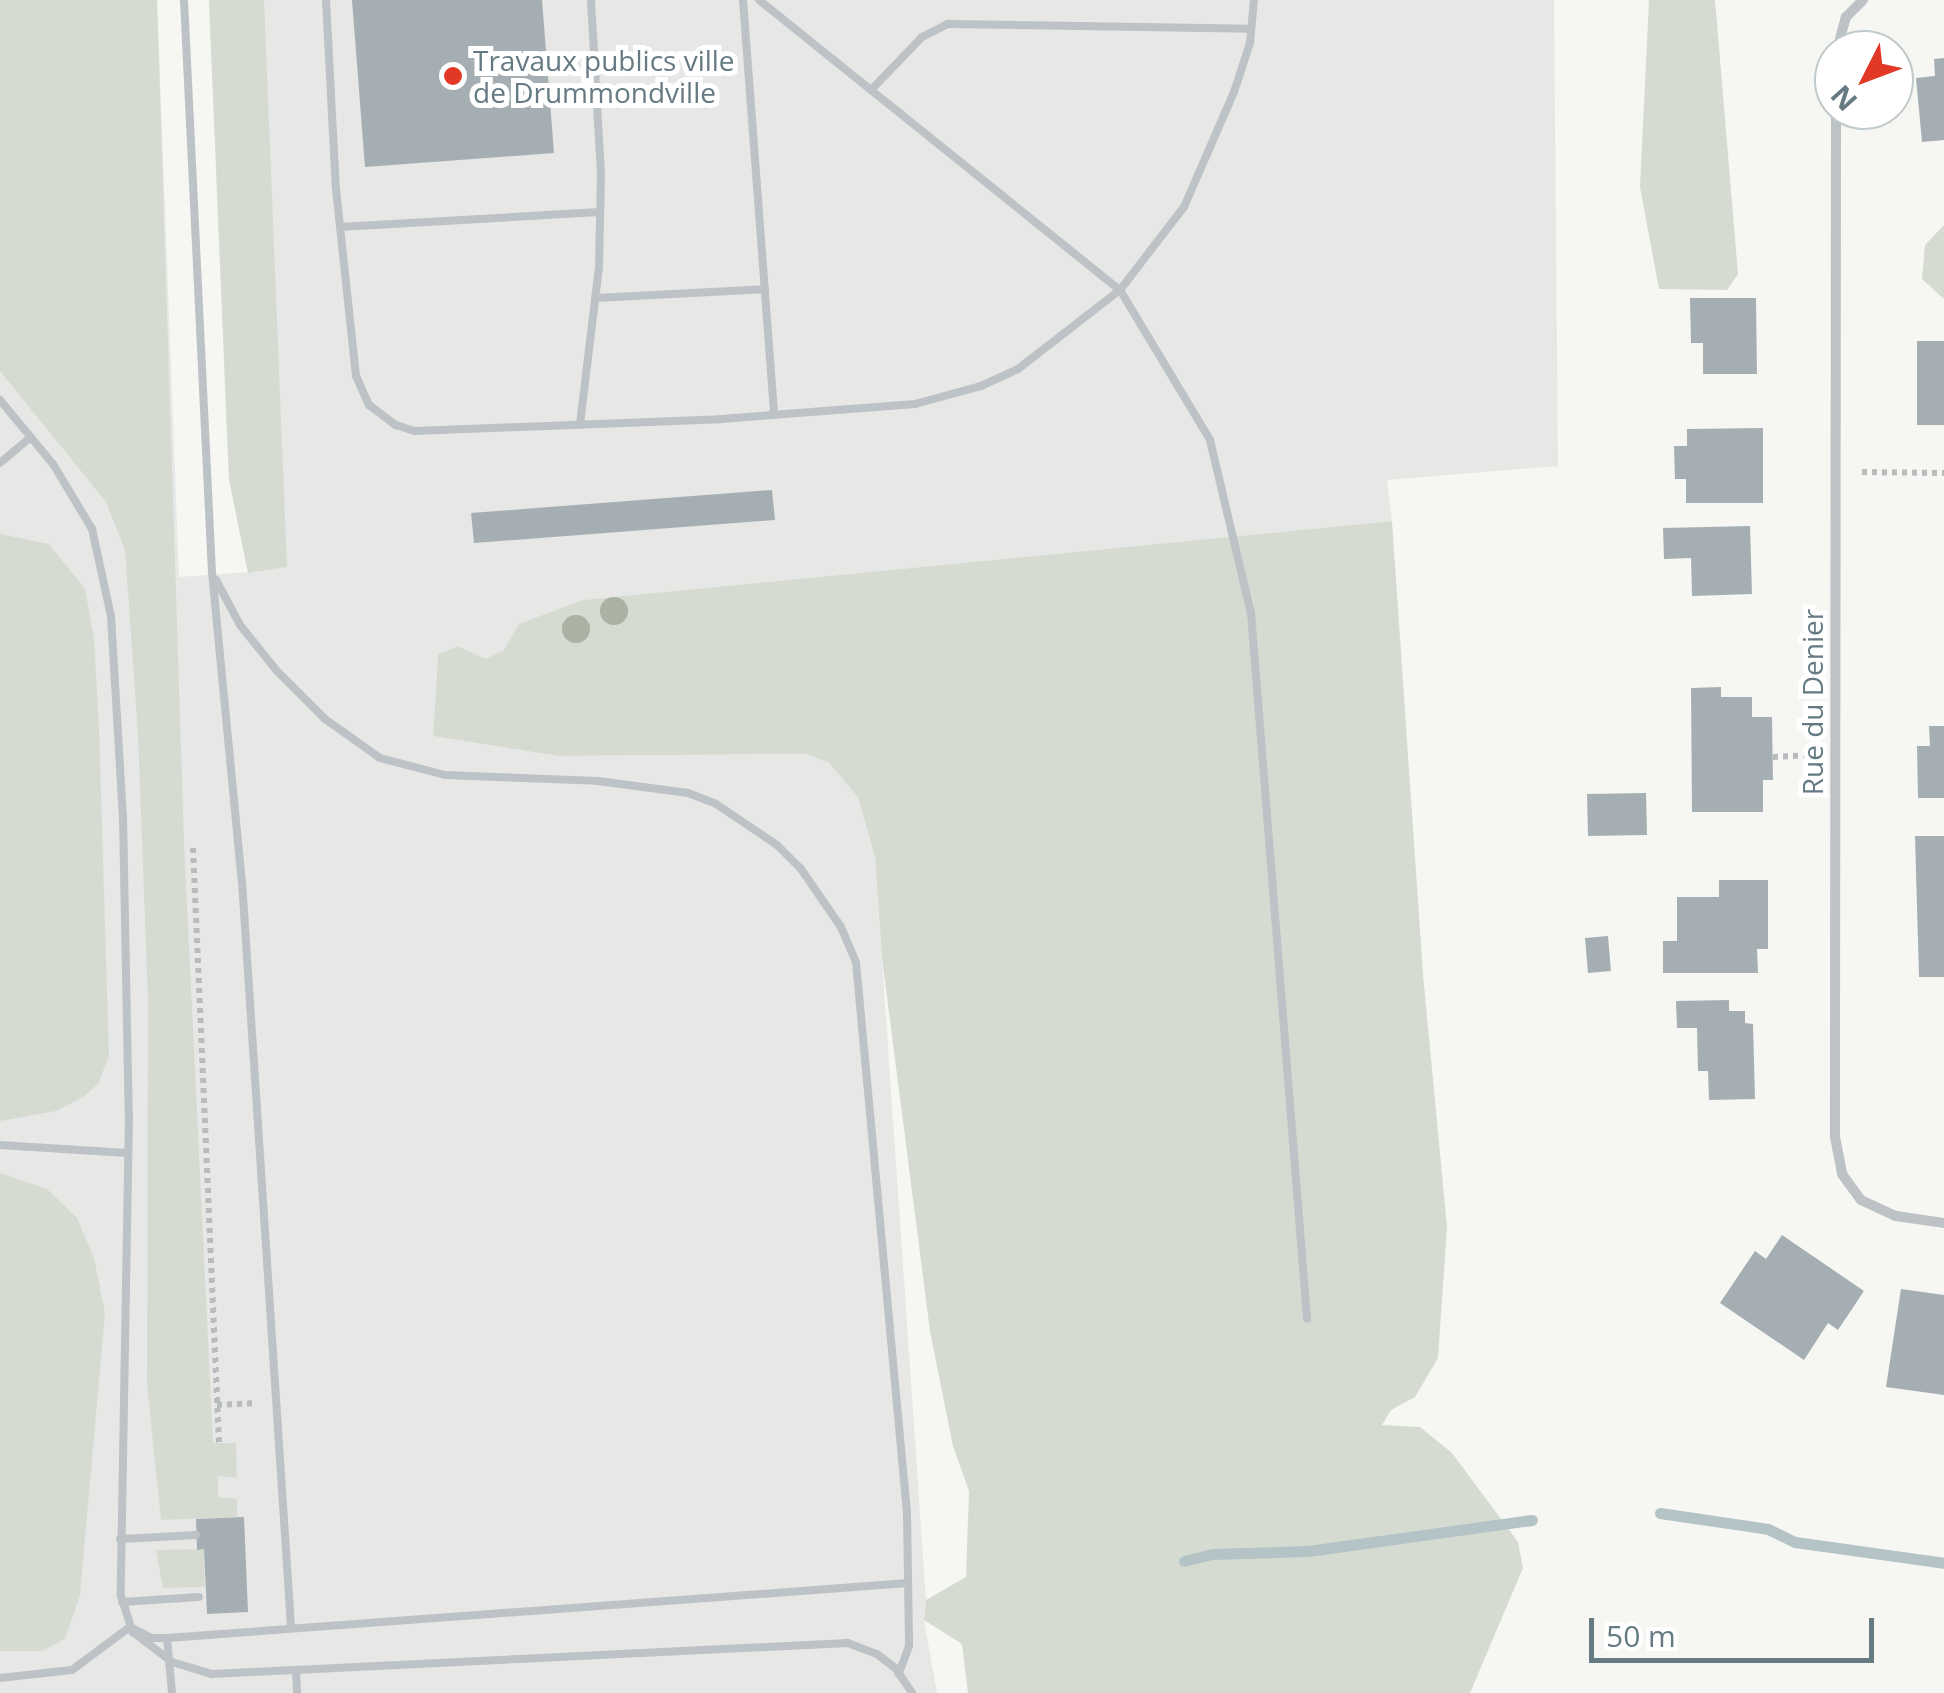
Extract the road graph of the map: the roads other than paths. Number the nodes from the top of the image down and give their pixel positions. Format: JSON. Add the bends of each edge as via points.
{"nodes":[{"id":1,"x":184,"y":0,"type":"edge"},
{"id":2,"x":326,"y":0,"type":"edge"},
{"id":3,"x":591,"y":0,"type":"edge"},
{"id":4,"x":743,"y":0,"type":"edge"},
{"id":5,"x":759,"y":0,"type":"edge"},
{"id":6,"x":1254,"y":0,"type":"edge"},
{"id":7,"x":1863,"y":0,"type":"edge"},
{"id":8,"x":1251,"y":29,"type":"junction"},
{"id":9,"x":1842,"y":30,"type":"edge"},
{"id":10,"x":871,"y":90,"type":"junction"},
{"id":11,"x":1836,"y":130,"type":"edge"},
{"id":12,"x":600,"y":212,"type":"junction"},
{"id":13,"x":340,"y":227,"type":"junction"},
{"id":14,"x":765,"y":289,"type":"junction"},
{"id":15,"x":1120,"y":290,"type":"junction"},
{"id":16,"x":595,"y":298,"type":"junction"},
{"id":17,"x":0,"y":400,"type":"edge"},
{"id":18,"x":774,"y":414,"type":"junction"},
{"id":19,"x":580,"y":424,"type":"junction"},
{"id":20,"x":32,"y":436,"type":"junction"},
{"id":21,"x":0,"y":463,"type":"edge"},
{"id":22,"x":212,"y":572,"type":"junction"},
{"id":23,"x":0,"y":1145,"type":"edge"},
{"id":24,"x":128,"y":1154,"type":"junction"},
{"id":25,"x":1944,"y":1223,"type":"edge"},
{"id":26,"x":1307,"y":1319,"type":"dead end"},
{"id":27,"x":196,"y":1536,"type":"dead end"},
{"id":28,"x":120,"y":1539,"type":"junction"},
{"id":29,"x":908,"y":1583,"type":"junction"},
{"id":30,"x":198,"y":1598,"type":"dead end"},
{"id":31,"x":122,"y":1602,"type":"junction"},
{"id":32,"x":291,"y":1626,"type":"junction"},
{"id":33,"x":130,"y":1627,"type":"junction"},
{"id":34,"x":168,"y":1638,"type":"junction"},
{"id":35,"x":172,"y":1662,"type":"junction"},
{"id":36,"x":296,"y":1670,"type":"junction"},
{"id":37,"x":900,"y":1674,"type":"junction"},
{"id":38,"x":0,"y":1678,"type":"edge"},
{"id":39,"x":172,"y":1693,"type":"edge"},
{"id":40,"x":298,"y":1693,"type":"edge"},
{"id":41,"x":912,"y":1693,"type":"edge"}],
"edges":[{"from":1,"to":22,"type":"lane"},
{"from":2,"to":13,"type":"lane"},
{"from":3,"to":12,"type":"lane"},
{"from":4,"to":14,"type":"lane"},
{"from":5,"to":10,"type":"lane"},
{"from":6,"to":8,"type":"lane"},
{"from":7,"to":9,"type":"street"},
{"from":8,"to":10,"type":"lane","via":[[948,24],[914,44]]},
{"from":8,"to":15,"type":"lane","via":[[1234,92],[1184,207]]},
{"from":10,"to":15,"type":"lane"},
{"from":11,"to":25,"type":"street","name":"Rue du Denier","via":[[1837,1156],[1851,1189],[1878,1210]]},
{"from":12,"to":13,"type":"lane"},
{"from":12,"to":16,"type":"lane"},
{"from":13,"to":19,"type":"lane","via":[[356,376],[382,417],[415,431]]},
{"from":14,"to":16,"type":"lane"},
{"from":14,"to":18,"type":"lane"},
{"from":15,"to":18,"type":"lane","via":[[1056,344],[981,386],[915,404]]},
{"from":15,"to":26,"type":"lane","via":[[1210,440],[1251,613]]},
{"from":16,"to":19,"type":"lane"},
{"from":17,"to":20,"type":"lane"},
{"from":18,"to":19,"type":"lane"},
{"from":20,"to":21,"type":"lane"},
{"from":20,"to":24,"type":"lane","via":[[92,529],[107,582],[123,816]]},
{"from":22,"to":29,"type":"lane","via":[[276,671],[325,719],[380,758],[445,776],[598,781],[688,794],[752,825],[825,901],[856,962],[906,1498]]},
{"from":22,"to":32,"type":"lane","via":[[242,882]]},
{"from":23,"to":24,"type":"lane"},
{"from":24,"to":28,"type":"lane"},
{"from":27,"to":28,"type":"lane"},
{"from":28,"to":31,"type":"lane"},
{"from":29,"to":32,"type":"lane"},
{"from":29,"to":37,"type":"lane","via":[[910,1646]]},
{"from":30,"to":31,"type":"lane"},
{"from":31,"to":33,"type":"lane"},
{"from":32,"to":34,"type":"lane"},
{"from":33,"to":34,"type":"lane"},
{"from":33,"to":35,"type":"lane"},
{"from":33,"to":38,"type":"lane","via":[[72,1670]]},
{"from":34,"to":35,"type":"lane"},
{"from":35,"to":36,"type":"lane","via":[[212,1674]]},
{"from":35,"to":39,"type":"lane"},
{"from":36,"to":37,"type":"lane","via":[[834,1642],[863,1647]]},
{"from":36,"to":40,"type":"lane"},
{"from":37,"to":41,"type":"lane"}]}
